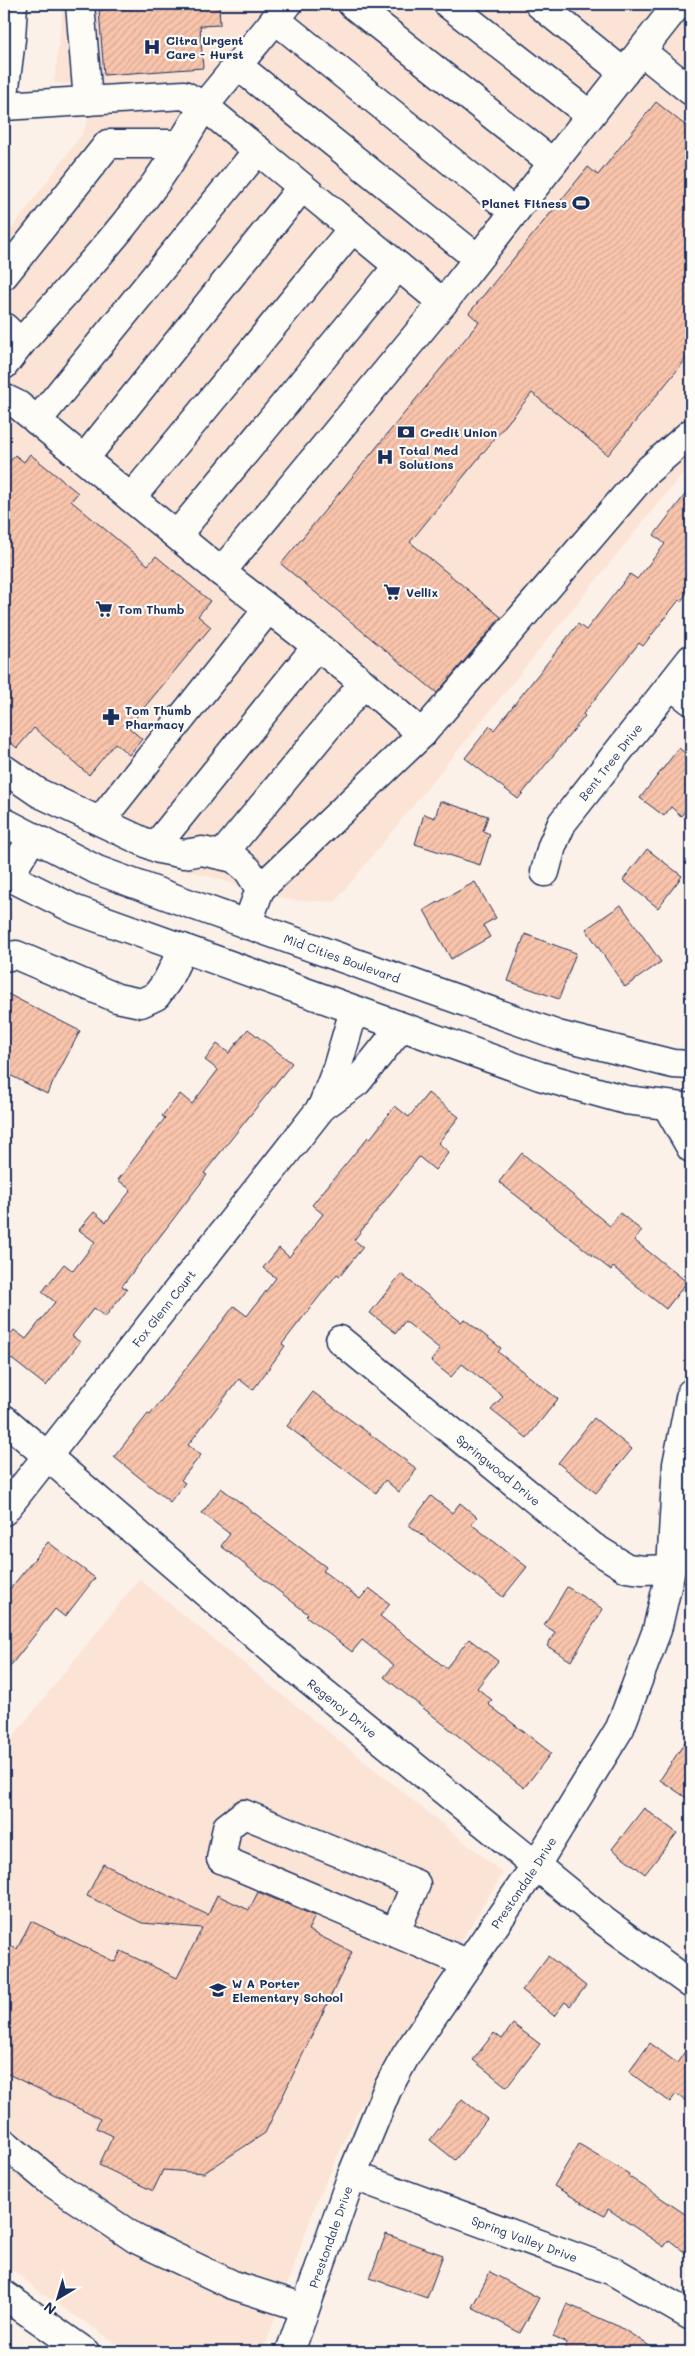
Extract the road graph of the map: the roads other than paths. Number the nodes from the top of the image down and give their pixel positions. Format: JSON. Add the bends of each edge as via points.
{"nodes":[{"id":1,"x":13,"y":4,"type":"edge"},
{"id":2,"x":80,"y":4,"type":"edge"},
{"id":3,"x":352,"y":4,"type":"edge"},
{"id":4,"x":448,"y":4,"type":"edge"},
{"id":5,"x":539,"y":4,"type":"edge"},
{"id":6,"x":677,"y":9,"type":"edge"},
{"id":7,"x":282,"y":11,"type":"edge"},
{"id":8,"x":641,"y":51,"type":"junction"},
{"id":9,"x":237,"y":66,"type":"junction"},
{"id":10,"x":624,"y":73,"type":"junction"},
{"id":11,"x":691,"y":91,"type":"edge"},
{"id":12,"x":4,"y":95,"type":"edge"},
{"id":13,"x":88,"y":101,"type":"junction"},
{"id":14,"x":4,"y":106,"type":"edge"},
{"id":15,"x":204,"y":106,"type":"junction"},
{"id":16,"x":590,"y":116,"type":"junction"},
{"id":17,"x":181,"y":144,"type":"junction"},
{"id":18,"x":258,"y":150,"type":"junction"},
{"id":19,"x":553,"y":163,"type":"junction"},
{"id":20,"x":302,"y":187,"type":"junction"},
{"id":21,"x":514,"y":212,"type":"junction"},
{"id":22,"x":353,"y":228,"type":"junction"},
{"id":23,"x":478,"y":258,"type":"junction"},
{"id":24,"x":398,"y":266,"type":"junction"},
{"id":25,"x":4,"y":275,"type":"edge"},
{"id":26,"x":443,"y":302,"type":"junction"},
{"id":27,"x":12,"y":335,"type":"edge"},
{"id":28,"x":4,"y":365,"type":"edge"},
{"id":29,"x":16,"y":412,"type":"edge"},
{"id":30,"x":691,"y":433,"type":"edge"},
{"id":31,"x":84,"y":459,"type":"junction"},
{"id":32,"x":131,"y":498,"type":"junction"},
{"id":33,"x":177,"y":536,"type":"junction"},
{"id":34,"x":221,"y":572,"type":"junction"},
{"id":35,"x":268,"y":608,"type":"junction"},
{"id":36,"x":317,"y":646,"type":"junction"},
{"id":37,"x":691,"y":659,"type":"edge"},
{"id":38,"x":363,"y":684,"type":"junction"},
{"id":39,"x":681,"y":693,"type":"edge"},
{"id":40,"x":422,"y":734,"type":"junction"},
{"id":41,"x":4,"y":769,"type":"edge"},
{"id":42,"x":100,"y":821,"type":"junction"},
{"id":43,"x":4,"y":822,"type":"edge"},
{"id":44,"x":32,"y":838,"type":"junction"},
{"id":45,"x":155,"y":847,"type":"junction"},
{"id":46,"x":222,"y":855,"type":"junction"},
{"id":47,"x":545,"y":872,"type":"dead end"},
{"id":48,"x":5,"y":878,"type":"edge"},
{"id":49,"x":260,"y":889,"type":"junction"},
{"id":50,"x":247,"y":924,"type":"junction"},
{"id":51,"x":183,"y":948,"type":"junction"},
{"id":52,"x":4,"y":957,"type":"edge"},
{"id":53,"x":354,"y":1010,"type":"junction"},
{"id":54,"x":401,"y":1027,"type":"junction"},
{"id":55,"x":691,"y":1065,"type":"edge"},
{"id":56,"x":691,"y":1088,"type":"edge"},
{"id":57,"x":322,"y":1107,"type":"junction"},
{"id":58,"x":679,"y":1107,"type":"edge"},
{"id":59,"x":691,"y":1148,"type":"edge"},
{"id":60,"x":340,"y":1340,"type":"dead end"},
{"id":61,"x":691,"y":1393,"type":"edge"},
{"id":62,"x":4,"y":1419,"type":"edge"},
{"id":63,"x":48,"y":1455,"type":"junction"},
{"id":64,"x":4,"y":1511,"type":"edge"},
{"id":65,"x":671,"y":1569,"type":"junction"},
{"id":66,"x":536,"y":1865,"type":"junction"},
{"id":67,"x":395,"y":1933,"type":"junction"},
{"id":68,"x":469,"y":1964,"type":"junction"},
{"id":69,"x":691,"y":1984,"type":"edge"},
{"id":70,"x":4,"y":2143,"type":"edge"},
{"id":71,"x":352,"y":2175,"type":"junction"},
{"id":72,"x":4,"y":2295,"type":"edge"},
{"id":73,"x":306,"y":2308,"type":"junction"},
{"id":74,"x":691,"y":2316,"type":"edge"},
{"id":75,"x":85,"y":2352,"type":"edge"},
{"id":76,"x":290,"y":2352,"type":"edge"}],
"edges":[{"from":1,"to":12,"type":"street"},
{"from":2,"to":13,"type":"street"},
{"from":3,"to":19,"type":"street"},
{"from":4,"to":16,"type":"street"},
{"from":5,"to":10,"type":"street"},
{"from":6,"to":8,"type":"street"},
{"from":7,"to":9,"type":"street"},
{"from":7,"to":21,"type":"street"},
{"from":8,"to":10,"type":"street"},
{"from":8,"to":11,"type":"street"},
{"from":9,"to":15,"type":"street"},
{"from":9,"to":23,"type":"street"},
{"from":10,"to":16,"type":"street"},
{"from":13,"to":14,"type":"street"},
{"from":13,"to":15,"type":"street","via":[[184,95]]},
{"from":15,"to":17,"type":"street"},
{"from":15,"to":18,"type":"street"},
{"from":16,"to":19,"type":"street"},
{"from":17,"to":25,"type":"street","via":[[108,144]]},
{"from":17,"to":27,"type":"street","via":[[164,173],[138,206]]},
{"from":18,"to":20,"type":"street"},
{"from":18,"to":29,"type":"street"},
{"from":19,"to":21,"type":"street"},
{"from":20,"to":22,"type":"street"},
{"from":20,"to":31,"type":"street"},
{"from":21,"to":23,"type":"street"},
{"from":22,"to":24,"type":"street"},
{"from":22,"to":32,"type":"street"},
{"from":23,"to":26,"type":"street"},
{"from":24,"to":26,"type":"street"},
{"from":24,"to":33,"type":"street"},
{"from":26,"to":34,"type":"street"},
{"from":27,"to":28,"type":"street"},
{"from":29,"to":31,"type":"street"},
{"from":30,"to":40,"type":"street","via":[[646,472]]},
{"from":31,"to":32,"type":"street"},
{"from":32,"to":33,"type":"street"},
{"from":33,"to":34,"type":"street"},
{"from":34,"to":35,"type":"street"},
{"from":35,"to":36,"type":"street"},
{"from":35,"to":42,"type":"street"},
{"from":36,"to":38,"type":"street"},
{"from":36,"to":45,"type":"street"},
{"from":37,"to":39,"type":"street","name":"Bent Tree Drive"},
{"from":38,"to":40,"type":"street"},
{"from":38,"to":46,"type":"street"},
{"from":39,"to":47,"type":"street","name":"Bent Tree Drive","via":[[562,823]]},
{"from":40,"to":49,"type":"street"},
{"from":41,"to":42,"type":"street","via":[[39,793]]},
{"from":42,"to":45,"type":"street"},
{"from":43,"to":44,"type":"street","name":"Mid Cities Boulevard"},
{"from":44,"to":48,"type":"street"},
{"from":44,"to":50,"type":"street","name":"Mid Cities Boulevard","via":[[96,870]]},
{"from":45,"to":46,"type":"street","via":[[184,854],[202,851]]},
{"from":46,"to":49,"type":"street","via":[[234,858],[248,870]]},
{"from":48,"to":51,"type":"street","via":[[76,910]]},
{"from":49,"to":50,"type":"street"},
{"from":50,"to":55,"type":"street","name":"Mid Cities Boulevard","via":[[558,1035],[673,1064]]},
{"from":51,"to":52,"type":"street","via":[[156,996],[140,1003],[117,998],[16,955]]},
{"from":51,"to":53,"type":"street"},
{"from":53,"to":54,"type":"street"},
{"from":53,"to":57,"type":"street","name":"Fox Glenn Court"},
{"from":54,"to":57,"type":"street","name":"Fox Glenn Court","via":[[357,1082]]},
{"from":54,"to":58,"type":"street","via":[[540,1076],[626,1100]]},
{"from":56,"to":58,"type":"street","via":[[677,1095]]},
{"from":57,"to":63,"type":"street","name":"Fox Glenn Court"},
{"from":58,"to":59,"type":"street"},
{"from":60,"to":65,"type":"street","name":"Springwood Drive","via":[[593,1548],[628,1568]]},
{"from":61,"to":65,"type":"street","name":"Prestondale Drive","via":[[677,1464]]},
{"from":62,"to":63,"type":"street","name":"Regency Drive"},
{"from":63,"to":64,"type":"street","name":"Fox Glenn Court"},
{"from":63,"to":66,"type":"street","name":"Regency Drive","via":[[291,1666]]},
{"from":65,"to":66,"type":"street","name":"Prestondale Drive","via":[[658,1630],[620,1728]]},
{"from":66,"to":68,"type":"street","name":"Prestondale Drive"},
{"from":66,"to":69,"type":"street","name":"Regency Drive","via":[[604,1921]]},
{"from":67,"to":67,"type":"street","via":[[221,1858],[227,1827],[244,1814],[416,1884]]},
{"from":67,"to":68,"type":"street"},
{"from":68,"to":71,"type":"street","name":"Prestondale Drive","via":[[406,2055],[387,2090]]},
{"from":70,"to":73,"type":"street","via":[[51,2182],[136,2239],[233,2285]]},
{"from":71,"to":73,"type":"street","name":"Prestondale Drive"},
{"from":71,"to":74,"type":"street","name":"Spring Valley Drive","via":[[614,2271]]},
{"from":72,"to":75,"type":"street"},
{"from":73,"to":76,"type":"street","name":"Prestondale Drive"}]}
